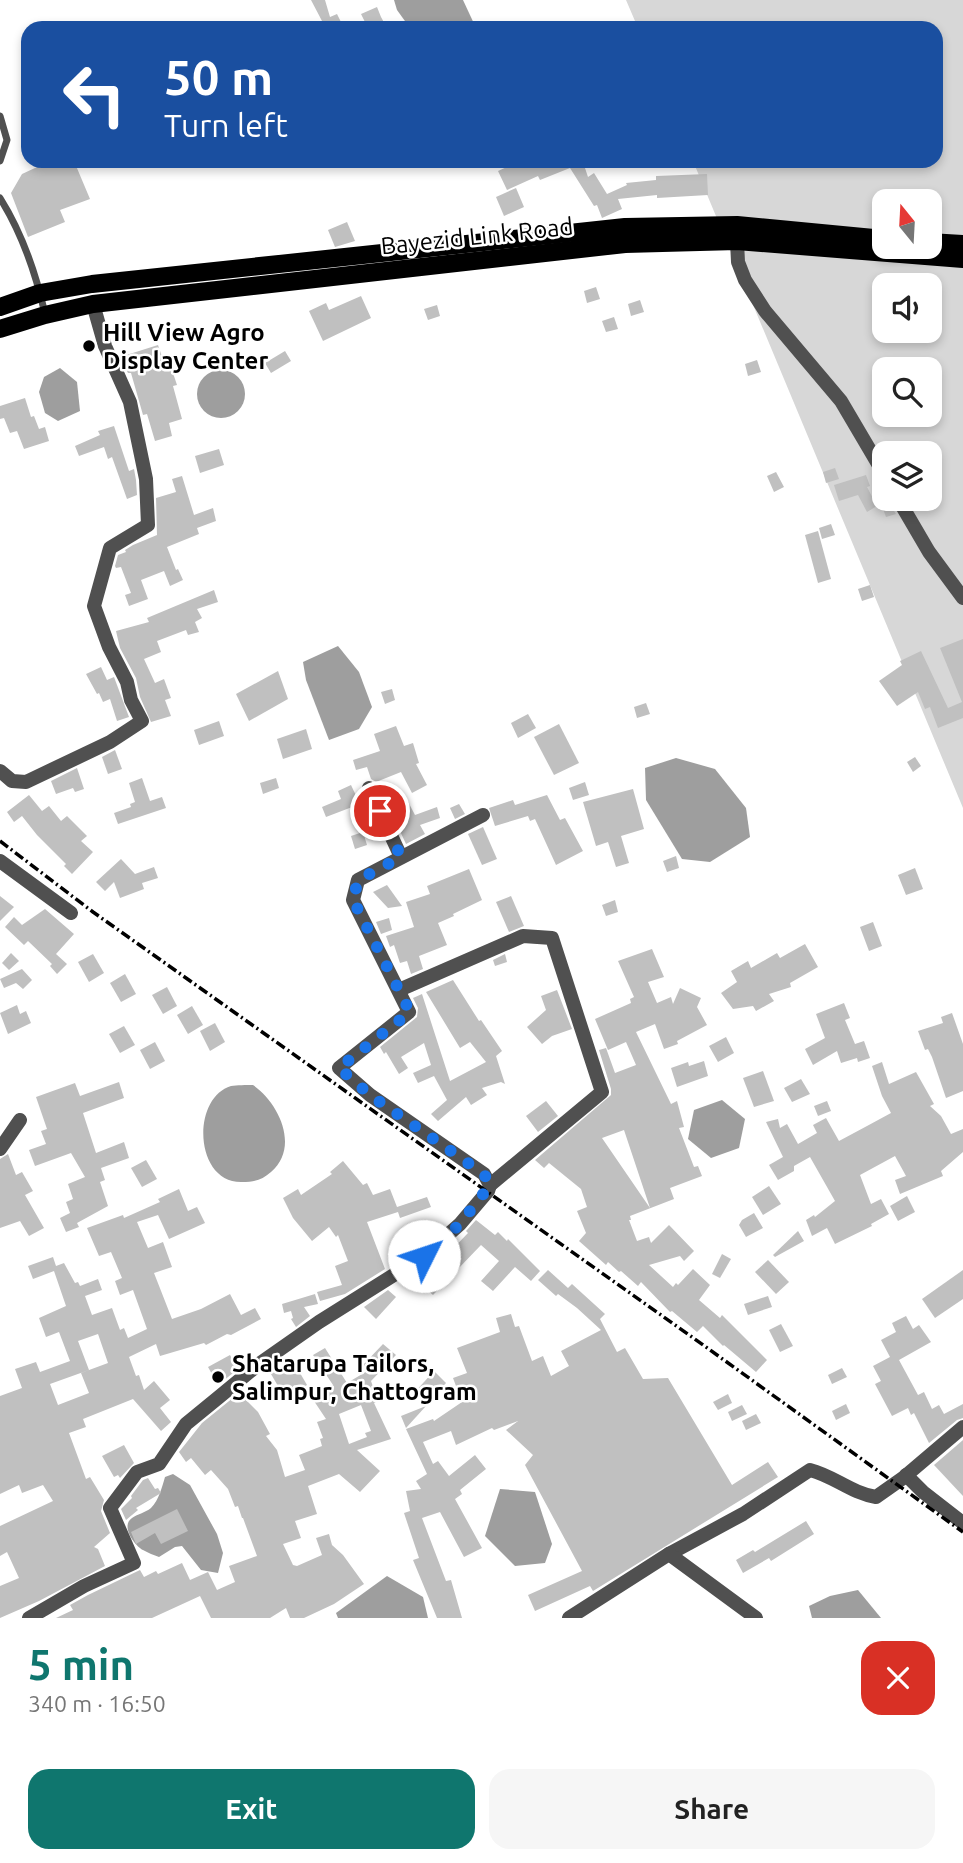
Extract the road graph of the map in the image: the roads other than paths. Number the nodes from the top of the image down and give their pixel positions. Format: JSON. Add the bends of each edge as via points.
{"nodes":[{"id":1,"x":0,"y":116,"type":"edge"},
{"id":2,"x":0,"y":162,"type":"edge"},
{"id":3,"x":0,"y":198,"type":"edge"},
{"id":4,"x":872,"y":238,"type":"edge"},
{"id":5,"x":737,"y":241,"type":"junction"},
{"id":6,"x":942,"y":243,"type":"edge"},
{"id":7,"x":963,"y":244,"type":"edge"},
{"id":8,"x":963,"y":259,"type":"edge"},
{"id":9,"x":40,"y":293,"type":"junction"},
{"id":10,"x":93,"y":304,"type":"junction"},
{"id":11,"x":0,"y":307,"type":"edge"},
{"id":12,"x":45,"y":315,"type":"junction"},
{"id":13,"x":0,"y":329,"type":"edge"},
{"id":14,"x":872,"y":454,"type":"edge"},
{"id":15,"x":905,"y":511,"type":"edge"},
{"id":16,"x":963,"y":598,"type":"edge"},
{"id":17,"x":0,"y":771,"type":"edge"},
{"id":18,"x":369,"y":788,"type":"dead end"},
{"id":19,"x":483,"y":815,"type":"dead end"},
{"id":20,"x":401,"y":857,"type":"junction"},
{"id":21,"x":0,"y":861,"type":"edge"},
{"id":22,"x":71,"y":913,"type":"dead end"},
{"id":23,"x":398,"y":990,"type":"junction"},
{"id":24,"x":20,"y":1120,"type":"dead end"},
{"id":25,"x":0,"y":1149,"type":"edge"},
{"id":26,"x":490,"y":1185,"type":"junction"},
{"id":27,"x":963,"y":1427,"type":"edge"},
{"id":28,"x":906,"y":1475,"type":"junction"},
{"id":29,"x":963,"y":1522,"type":"edge"},
{"id":30,"x":669,"y":1555,"type":"junction"},
{"id":31,"x":29,"y":1618,"type":"edge"},
{"id":32,"x":569,"y":1618,"type":"edge"},
{"id":33,"x":756,"y":1618,"type":"edge"}],
"edges":[{"from":1,"to":2,"type":"lane","via":[[7,140]]},
{"from":3,"to":9,"type":"lane"},
{"from":4,"to":9,"type":"main road","name":"Bayezid Link Road","via":[[737,225],[625,227],[104,282]]},
{"from":5,"to":8,"type":"main road","name":"Bayezid Link Road"},
{"from":5,"to":10,"type":"main road","name":"Bayezid Link Road","via":[[625,244]]},
{"from":5,"to":14,"type":"street","via":[[745,280],[765,311],[841,401]]},
{"from":6,"to":7,"type":"main road"},
{"from":9,"to":11,"type":"main road","name":"Bayezid Link Road"},
{"from":9,"to":12,"type":"lane"},
{"from":10,"to":12,"type":"main road","name":"Bayezid Link Road"},
{"from":10,"to":17,"type":"street","via":[[105,346],[130,402],[146,479],[148,525],[110,548],[94,606],[142,721],[110,742],[26,782],[12,781]]},
{"from":12,"to":13,"type":"main road","name":"Bayezid Link Road"},
{"from":15,"to":16,"type":"street"},
{"from":18,"to":20,"type":"street"},
{"from":19,"to":20,"type":"street"},
{"from":20,"to":23,"type":"street","via":[[358,880],[353,900]]},
{"from":21,"to":22,"type":"street"},
{"from":23,"to":26,"type":"street","via":[[410,1012],[339,1068],[370,1095],[484,1174]]},
{"from":23,"to":26,"type":"street","via":[[523,936],[552,938],[601,1092]]},
{"from":24,"to":25,"type":"street"},
{"from":26,"to":31,"type":"street","via":[[460,1224],[424,1256],[259,1364],[186,1424],[159,1464],[137,1472],[110,1508],[134,1563]]},
{"from":27,"to":28,"type":"street"},
{"from":28,"to":29,"type":"street"},
{"from":28,"to":30,"type":"street","via":[[876,1497],[852,1491],[810,1470]]},
{"from":30,"to":32,"type":"street"},
{"from":30,"to":33,"type":"street"}]}
